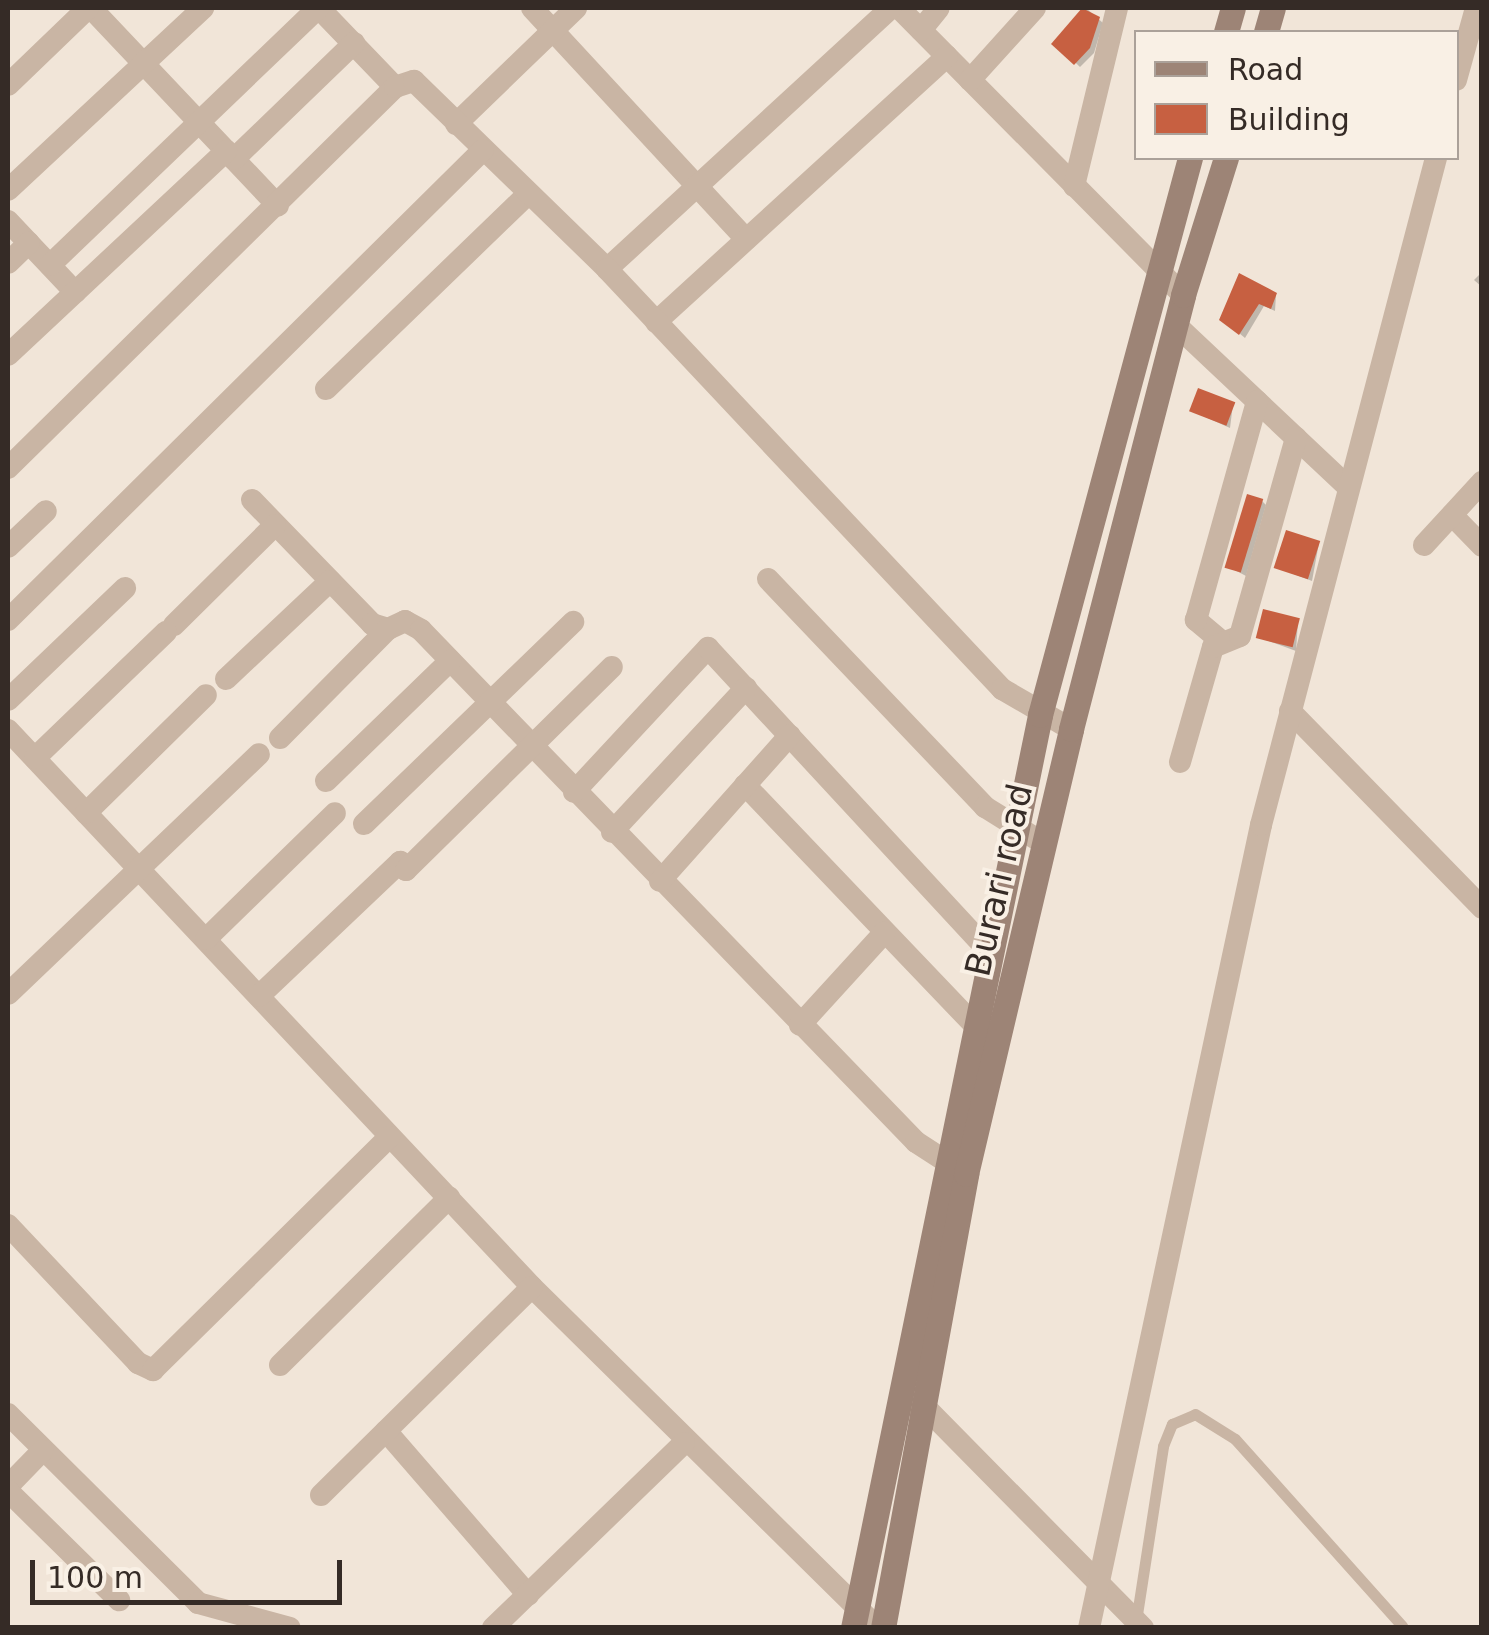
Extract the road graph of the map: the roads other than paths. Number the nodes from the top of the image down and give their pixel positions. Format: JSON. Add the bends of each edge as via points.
{"nodes":[{"id":1,"x":90,"y":8,"type":"edge"},
{"id":2,"x":203,"y":8,"type":"edge"},
{"id":3,"x":318,"y":8,"type":"edge"},
{"id":4,"x":532,"y":8,"type":"edge"},
{"id":5,"x":576,"y":8,"type":"edge"},
{"id":6,"x":891,"y":8,"type":"edge"},
{"id":7,"x":899,"y":8,"type":"edge"},
{"id":8,"x":939,"y":8,"type":"edge"},
{"id":9,"x":1035,"y":8,"type":"edge"},
{"id":10,"x":1117,"y":8,"type":"edge"},
{"id":11,"x":1476,"y":8,"type":"edge"},
{"id":12,"x":553,"y":30,"type":"junction"},
{"id":13,"x":921,"y":30,"type":"junction"},
{"id":14,"x":354,"y":43,"type":"junction"},
{"id":15,"x":947,"y":56,"type":"junction"},
{"id":16,"x":144,"y":63,"type":"junction"},
{"id":17,"x":1459,"y":69,"type":"edge"},
{"id":18,"x":970,"y":80,"type":"junction"},
{"id":19,"x":8,"y":85,"type":"edge"},
{"id":20,"x":395,"y":87,"type":"junction"},
{"id":21,"x":198,"y":122,"type":"junction"},
{"id":22,"x":456,"y":124,"type":"junction"},
{"id":23,"x":483,"y":150,"type":"junction"},
{"id":24,"x":230,"y":155,"type":"junction"},
{"id":25,"x":1189,"y":160,"type":"edge"},
{"id":26,"x":1225,"y":160,"type":"edge"},
{"id":27,"x":1435,"y":160,"type":"edge"},
{"id":28,"x":697,"y":186,"type":"junction"},
{"id":29,"x":1074,"y":186,"type":"junction"},
{"id":30,"x":8,"y":190,"type":"edge"},
{"id":31,"x":528,"y":194,"type":"junction"},
{"id":32,"x":278,"y":206,"type":"junction"},
{"id":33,"x":8,"y":221,"type":"edge"},
{"id":34,"x":746,"y":239,"type":"junction"},
{"id":35,"x":29,"y":243,"type":"junction"},
{"id":36,"x":8,"y":263,"type":"edge"},
{"id":37,"x":50,"y":264,"type":"junction"},
{"id":38,"x":606,"y":269,"type":"junction"},
{"id":39,"x":1158,"y":272,"type":"junction"},
{"id":40,"x":75,"y":292,"type":"junction"},
{"id":41,"x":1184,"y":295,"type":"junction"},
{"id":42,"x":656,"y":322,"type":"junction"},
{"id":43,"x":1176,"y":325,"type":"junction"},
{"id":44,"x":8,"y":354,"type":"edge"},
{"id":45,"x":326,"y":389,"type":"dead end"},
{"id":46,"x":1257,"y":401,"type":"junction"},
{"id":47,"x":1296,"y":438,"type":"junction"},
{"id":48,"x":8,"y":468,"type":"edge"},
{"id":49,"x":1482,"y":482,"type":"edge"},
{"id":50,"x":1348,"y":487,"type":"junction"},
{"id":51,"x":252,"y":500,"type":"dead end"},
{"id":52,"x":46,"y":511,"type":"dead end"},
{"id":53,"x":1452,"y":514,"type":"junction"},
{"id":54,"x":276,"y":525,"type":"junction"},
{"id":55,"x":1424,"y":545,"type":"dead end"},
{"id":56,"x":1482,"y":546,"type":"edge"},
{"id":57,"x":8,"y":547,"type":"edge"},
{"id":58,"x":768,"y":579,"type":"dead end"},
{"id":59,"x":330,"y":581,"type":"junction"},
{"id":60,"x":125,"y":588,"type":"dead end"},
{"id":61,"x":8,"y":620,"type":"edge"},
{"id":62,"x":573,"y":622,"type":"dead end"},
{"id":63,"x":388,"y":629,"type":"junction"},
{"id":64,"x":1222,"y":642,"type":"junction"},
{"id":65,"x":450,"y":661,"type":"junction"},
{"id":66,"x":612,"y":666,"type":"dead end"},
{"id":67,"x":226,"y":679,"type":"dead end"},
{"id":68,"x":746,"y":688,"type":"junction"},
{"id":69,"x":206,"y":695,"type":"dead end"},
{"id":70,"x":8,"y":700,"type":"edge"},
{"id":71,"x":489,"y":702,"type":"junction"},
{"id":72,"x":1290,"y":711,"type":"junction"},
{"id":73,"x":1040,"y":715,"type":"junction"},
{"id":74,"x":1071,"y":729,"type":"junction"},
{"id":75,"x":8,"y":730,"type":"edge"},
{"id":76,"x":790,"y":735,"type":"junction"},
{"id":77,"x":280,"y":738,"type":"dead end"},
{"id":78,"x":532,"y":748,"type":"junction"},
{"id":79,"x":258,"y":754,"type":"dead end"},
{"id":80,"x":34,"y":758,"type":"junction"},
{"id":81,"x":1180,"y":762,"type":"dead end"},
{"id":82,"x":326,"y":781,"type":"dead end"},
{"id":83,"x":745,"y":785,"type":"junction"},
{"id":84,"x":574,"y":792,"type":"junction"},
{"id":85,"x":86,"y":813,"type":"junction"},
{"id":86,"x":335,"y":813,"type":"dead end"},
{"id":87,"x":364,"y":824,"type":"dead end"},
{"id":88,"x":1018,"y":831,"type":"junction"},
{"id":89,"x":612,"y":832,"type":"junction"},
{"id":90,"x":1044,"y":843,"type":"junction"},
{"id":91,"x":138,"y":867,"type":"junction"},
{"id":92,"x":660,"y":881,"type":"junction"},
{"id":93,"x":1480,"y":904,"type":"edge"},
{"id":94,"x":884,"y":933,"type":"junction"},
{"id":95,"x":206,"y":938,"type":"junction"},
{"id":96,"x":990,"y":952,"type":"junction"},
{"id":97,"x":8,"y":994,"type":"edge"},
{"id":98,"x":259,"y":996,"type":"junction"},
{"id":99,"x":974,"y":1024,"type":"junction"},
{"id":100,"x":800,"y":1025,"type":"junction"},
{"id":101,"x":389,"y":1137,"type":"junction"},
{"id":102,"x":954,"y":1170,"type":"junction"},
{"id":103,"x":449,"y":1198,"type":"junction"},
{"id":104,"x":8,"y":1226,"type":"edge"},
{"id":105,"x":532,"y":1287,"type":"junction"},
{"id":106,"x":280,"y":1365,"type":"dead end"},
{"id":107,"x":914,"y":1405,"type":"junction"},
{"id":108,"x":8,"y":1414,"type":"edge"},
{"id":109,"x":386,"y":1431,"type":"junction"},
{"id":110,"x":684,"y":1443,"type":"junction"},
{"id":111,"x":42,"y":1451,"type":"junction"},
{"id":112,"x":8,"y":1489,"type":"edge"},
{"id":113,"x":321,"y":1495,"type":"dead end"},
{"id":114,"x":528,"y":1595,"type":"junction"},
{"id":115,"x":119,"y":1600,"type":"dead end"},
{"id":116,"x":1126,"y":1611,"type":"edge"},
{"id":117,"x":868,"y":1623,"type":"edge"},
{"id":118,"x":1402,"y":1626,"type":"edge"},
{"id":119,"x":290,"y":1628,"type":"edge"},
{"id":120,"x":492,"y":1628,"type":"edge"},
{"id":121,"x":1090,"y":1628,"type":"edge"}],
"edges":[{"from":1,"to":16,"type":"street"},
{"from":1,"to":19,"type":"street"},
{"from":2,"to":16,"type":"street"},
{"from":3,"to":14,"type":"street"},
{"from":3,"to":21,"type":"street"},
{"from":4,"to":12,"type":"street"},
{"from":5,"to":12,"type":"street"},
{"from":6,"to":28,"type":"street"},
{"from":7,"to":13,"type":"street"},
{"from":8,"to":13,"type":"street"},
{"from":9,"to":18,"type":"street"},
{"from":10,"to":29,"type":"street"},
{"from":11,"to":17,"type":"street"},
{"from":12,"to":22,"type":"street"},
{"from":12,"to":28,"type":"street"},
{"from":13,"to":15,"type":"street"},
{"from":14,"to":20,"type":"street"},
{"from":14,"to":24,"type":"street"},
{"from":15,"to":18,"type":"street"},
{"from":15,"to":34,"type":"street"},
{"from":16,"to":21,"type":"street"},
{"from":16,"to":30,"type":"street"},
{"from":18,"to":29,"type":"street"},
{"from":20,"to":22,"type":"street","via":[[414,81]]},
{"from":20,"to":32,"type":"street"},
{"from":21,"to":24,"type":"street"},
{"from":21,"to":37,"type":"street"},
{"from":22,"to":23,"type":"street"},
{"from":23,"to":31,"type":"street"},
{"from":23,"to":61,"type":"street"},
{"from":24,"to":32,"type":"street"},
{"from":24,"to":40,"type":"street"},
{"from":25,"to":39,"type":"main road","name":"Burari road"},
{"from":26,"to":41,"type":"main road","name":"Burari road"},
{"from":27,"to":50,"type":"street"},
{"from":28,"to":34,"type":"street"},
{"from":28,"to":38,"type":"street"},
{"from":29,"to":39,"type":"street"},
{"from":31,"to":38,"type":"street"},
{"from":31,"to":45,"type":"street"},
{"from":32,"to":48,"type":"street"},
{"from":33,"to":35,"type":"street"},
{"from":34,"to":42,"type":"street"},
{"from":35,"to":36,"type":"street"},
{"from":35,"to":37,"type":"street"},
{"from":37,"to":40,"type":"street"},
{"from":38,"to":42,"type":"street"},
{"from":39,"to":41,"type":"street"},
{"from":39,"to":73,"type":"main road","name":"Burari road"},
{"from":40,"to":44,"type":"street"},
{"from":41,"to":43,"type":"main road","name":"Burari road"},
{"from":42,"to":73,"type":"street","via":[[1002,688]]},
{"from":43,"to":46,"type":"street"},
{"from":43,"to":74,"type":"main road","name":"Burari road"},
{"from":46,"to":47,"type":"street"},
{"from":46,"to":64,"type":"street","via":[[1196,620]]},
{"from":47,"to":50,"type":"street"},
{"from":47,"to":64,"type":"street","via":[[1240,636]]},
{"from":49,"to":53,"type":"street"},
{"from":50,"to":72,"type":"street"},
{"from":51,"to":54,"type":"street"},
{"from":52,"to":57,"type":"street"},
{"from":53,"to":55,"type":"street"},
{"from":53,"to":56,"type":"street"},
{"from":54,"to":59,"type":"street"},
{"from":54,"to":80,"type":"street"},
{"from":58,"to":88,"type":"street","via":[[985,807]]},
{"from":59,"to":63,"type":"street","via":[[372,624]]},
{"from":59,"to":67,"type":"street"},
{"from":60,"to":70,"type":"street"},
{"from":62,"to":71,"type":"street"},
{"from":63,"to":65,"type":"street","via":[[413,624]]},
{"from":63,"to":77,"type":"street"},
{"from":64,"to":81,"type":"street","via":[[1212,651]]},
{"from":65,"to":71,"type":"street"},
{"from":65,"to":82,"type":"street"},
{"from":66,"to":78,"type":"street"},
{"from":68,"to":76,"type":"street"},
{"from":68,"to":84,"type":"street","via":[[715,654],[700,652]]},
{"from":68,"to":89,"type":"street"},
{"from":69,"to":85,"type":"street"},
{"from":71,"to":78,"type":"street"},
{"from":71,"to":87,"type":"street"},
{"from":72,"to":93,"type":"street"},
{"from":72,"to":116,"type":"street"},
{"from":73,"to":74,"type":"street"},
{"from":73,"to":88,"type":"main road","name":"Burari road"},
{"from":74,"to":90,"type":"main road","name":"Burari road"},
{"from":75,"to":80,"type":"street"},
{"from":76,"to":83,"type":"street"},
{"from":76,"to":96,"type":"street"},
{"from":78,"to":84,"type":"street"},
{"from":78,"to":98,"type":"street","via":[[406,870],[400,862]]},
{"from":79,"to":91,"type":"street"},
{"from":80,"to":85,"type":"street"},
{"from":83,"to":92,"type":"street"},
{"from":83,"to":94,"type":"street"},
{"from":84,"to":89,"type":"street"},
{"from":85,"to":91,"type":"street"},
{"from":86,"to":95,"type":"street"},
{"from":88,"to":90,"type":"street"},
{"from":88,"to":96,"type":"main road","name":"Burari road"},
{"from":89,"to":92,"type":"street"},
{"from":90,"to":102,"type":"main road","name":"Burari road"},
{"from":91,"to":95,"type":"street"},
{"from":91,"to":97,"type":"street"},
{"from":92,"to":100,"type":"street"},
{"from":94,"to":99,"type":"street"},
{"from":94,"to":100,"type":"street"},
{"from":95,"to":98,"type":"street"},
{"from":96,"to":99,"type":"main road","name":"Burari road"},
{"from":98,"to":101,"type":"street"},
{"from":99,"to":102,"type":"main road","name":"Burari road"},
{"from":100,"to":102,"type":"street"},
{"from":101,"to":103,"type":"street"},
{"from":101,"to":104,"type":"street","via":[[153,1370],[138,1363]]},
{"from":102,"to":107,"type":"main road","name":"Burari road"},
{"from":103,"to":105,"type":"street"},
{"from":103,"to":106,"type":"street"},
{"from":105,"to":109,"type":"street"},
{"from":105,"to":110,"type":"street"},
{"from":107,"to":116,"type":"street"},
{"from":107,"to":117,"type":"main road","name":"Burari road"},
{"from":108,"to":111,"type":"street"},
{"from":109,"to":113,"type":"street"},
{"from":109,"to":114,"type":"street"},
{"from":110,"to":114,"type":"street"},
{"from":110,"to":117,"type":"street"},
{"from":111,"to":112,"type":"street"},
{"from":111,"to":119,"type":"street","via":[[198,1603]]},
{"from":112,"to":115,"type":"street"},
{"from":114,"to":120,"type":"street"},
{"from":116,"to":118,"type":"lane","via":[[1163,1446],[1172,1424],[1195,1414],[1234,1439]]},
{"from":116,"to":121,"type":"street"}]}
